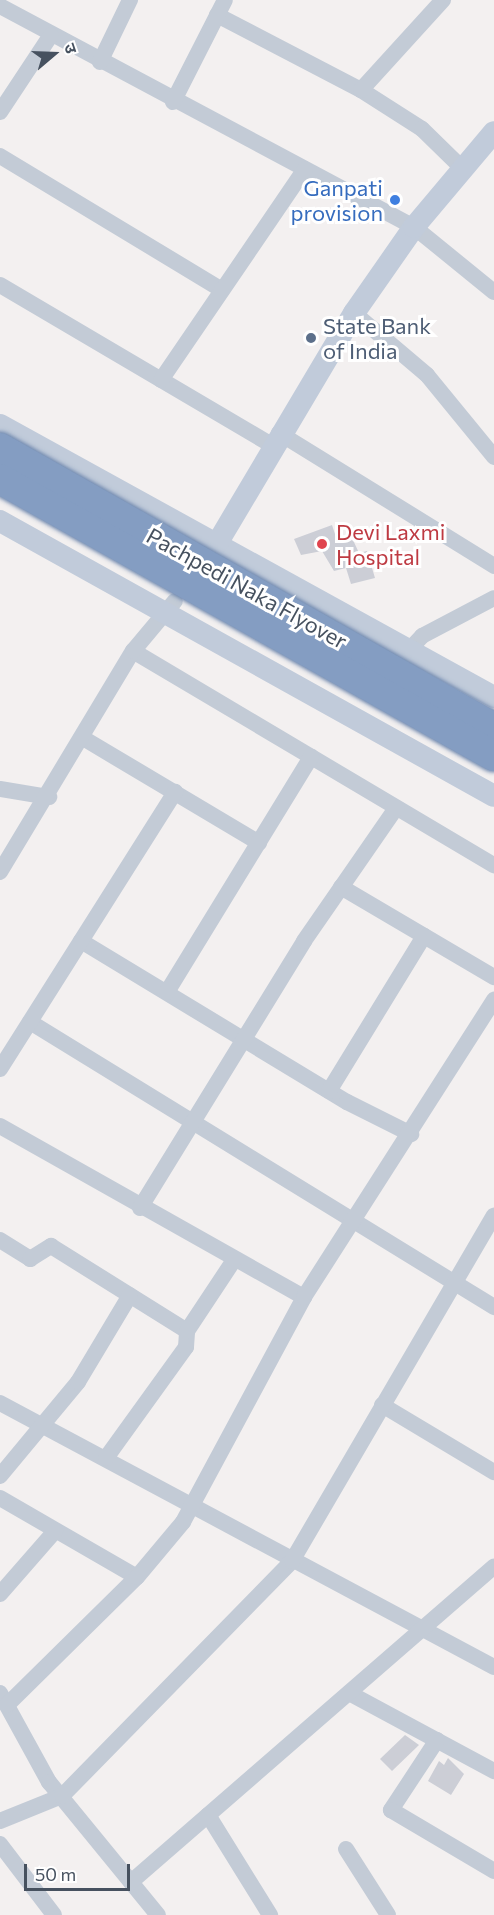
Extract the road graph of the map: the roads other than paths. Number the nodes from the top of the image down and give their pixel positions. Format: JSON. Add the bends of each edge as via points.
{"nodes":[{"id":1,"x":130,"y":0,"type":"edge"},
{"id":2,"x":433,"y":4,"type":"edge"},
{"id":3,"x":0,"y":6,"type":"edge"},
{"id":4,"x":221,"y":7,"type":"edge"},
{"id":5,"x":51,"y":34,"type":"junction"},
{"id":6,"x":100,"y":62,"type":"junction"},
{"id":7,"x":361,"y":90,"type":"junction"},
{"id":8,"x":173,"y":102,"type":"junction"},
{"id":9,"x":0,"y":112,"type":"edge"},
{"id":10,"x":494,"y":132,"type":"edge"},
{"id":11,"x":0,"y":156,"type":"edge"},
{"id":12,"x":460,"y":167,"type":"junction"},
{"id":13,"x":304,"y":169,"type":"junction"},
{"id":14,"x":414,"y":226,"type":"junction"},
{"id":15,"x":0,"y":285,"type":"edge"},
{"id":16,"x":492,"y":287,"type":"edge"},
{"id":17,"x":222,"y":290,"type":"junction"},
{"id":18,"x":354,"y":313,"type":"junction"},
{"id":19,"x":161,"y":380,"type":"junction"},
{"id":20,"x":0,"y":425,"type":"edge"},
{"id":21,"x":275,"y":439,"type":"junction"},
{"id":22,"x":0,"y":448,"type":"edge"},
{"id":23,"x":494,"y":457,"type":"edge"},
{"id":24,"x":0,"y":479,"type":"edge"},
{"id":25,"x":0,"y":521,"type":"edge"},
{"id":26,"x":214,"y":547,"type":"junction"},
{"id":27,"x":494,"y":566,"type":"edge"},
{"id":28,"x":494,"y":598,"type":"edge"},
{"id":29,"x":170,"y":607,"type":"junction"},
{"id":30,"x":410,"y":649,"type":"junction"},
{"id":31,"x":133,"y":651,"type":"junction"},
{"id":32,"x":494,"y":697,"type":"edge"},
{"id":33,"x":494,"y":728,"type":"edge"},
{"id":34,"x":83,"y":738,"type":"junction"},
{"id":35,"x":494,"y":756,"type":"edge"},
{"id":36,"x":311,"y":757,"type":"junction"},
{"id":37,"x":0,"y":789,"type":"edge"},
{"id":38,"x":175,"y":792,"type":"junction"},
{"id":39,"x":494,"y":796,"type":"edge"},
{"id":40,"x":49,"y":797,"type":"junction"},
{"id":41,"x":396,"y":808,"type":"junction"},
{"id":42,"x":259,"y":843,"type":"junction"},
{"id":43,"x":494,"y":865,"type":"edge"},
{"id":44,"x":0,"y":872,"type":"edge"},
{"id":45,"x":341,"y":887,"type":"junction"},
{"id":46,"x":424,"y":936,"type":"junction"},
{"id":47,"x":81,"y":941,"type":"junction"},
{"id":48,"x":494,"y":977,"type":"edge"},
{"id":49,"x":167,"y":992,"type":"junction"},
{"id":50,"x":494,"y":1000,"type":"edge"},
{"id":51,"x":30,"y":1022,"type":"junction"},
{"id":52,"x":248,"y":1039,"type":"junction"},
{"id":53,"x":0,"y":1069,"type":"edge"},
{"id":54,"x":329,"y":1091,"type":"junction"},
{"id":55,"x":191,"y":1124,"type":"junction"},
{"id":56,"x":0,"y":1126,"type":"edge"},
{"id":57,"x":411,"y":1134,"type":"junction"},
{"id":58,"x":140,"y":1208,"type":"junction"},
{"id":59,"x":494,"y":1215,"type":"edge"},
{"id":60,"x":355,"y":1221,"type":"junction"},
{"id":61,"x":0,"y":1240,"type":"edge"},
{"id":62,"x":234,"y":1260,"type":"junction"},
{"id":63,"x":454,"y":1286,"type":"junction"},
{"id":64,"x":130,"y":1295,"type":"junction"},
{"id":65,"x":304,"y":1297,"type":"junction"},
{"id":66,"x":494,"y":1307,"type":"edge"},
{"id":67,"x":187,"y":1331,"type":"junction"},
{"id":68,"x":0,"y":1403,"type":"edge"},
{"id":69,"x":382,"y":1405,"type":"junction"},
{"id":70,"x":44,"y":1427,"type":"junction"},
{"id":71,"x":106,"y":1458,"type":"junction"},
{"id":72,"x":494,"y":1472,"type":"edge"},
{"id":73,"x":0,"y":1476,"type":"edge"},
{"id":74,"x":0,"y":1498,"type":"edge"},
{"id":75,"x":190,"y":1507,"type":"junction"},
{"id":76,"x":55,"y":1531,"type":"junction"},
{"id":77,"x":292,"y":1561,"type":"junction"},
{"id":78,"x":494,"y":1568,"type":"edge"},
{"id":79,"x":137,"y":1577,"type":"junction"},
{"id":80,"x":0,"y":1594,"type":"edge"},
{"id":81,"x":422,"y":1629,"type":"junction"},
{"id":82,"x":494,"y":1667,"type":"edge"},
{"id":83,"x":348,"y":1693,"type":"junction"},
{"id":84,"x":3,"y":1699,"type":"edge"},
{"id":85,"x":436,"y":1740,"type":"junction"},
{"id":86,"x":494,"y":1771,"type":"edge"},
{"id":87,"x":62,"y":1796,"type":"junction"},
{"id":88,"x":208,"y":1815,"type":"junction"},
{"id":89,"x":0,"y":1821,"type":"edge"},
{"id":90,"x":0,"y":1844,"type":"edge"},
{"id":91,"x":346,"y":1849,"type":"dead end"},
{"id":92,"x":494,"y":1871,"type":"edge"},
{"id":93,"x":131,"y":1882,"type":"junction"},
{"id":94,"x":54,"y":1915,"type":"edge"},
{"id":95,"x":158,"y":1915,"type":"edge"},
{"id":96,"x":270,"y":1915,"type":"edge"},
{"id":97,"x":388,"y":1915,"type":"edge"}],
"edges":[{"from":1,"to":6,"type":"street"},
{"from":2,"to":7,"type":"street"},
{"from":3,"to":5,"type":"street"},
{"from":4,"to":7,"type":"street"},
{"from":4,"to":8,"type":"street"},
{"from":5,"to":6,"type":"street"},
{"from":5,"to":9,"type":"street"},
{"from":6,"to":8,"type":"street"},
{"from":7,"to":12,"type":"street","via":[[422,129]]},
{"from":8,"to":13,"type":"street"},
{"from":10,"to":12,"type":"main road"},
{"from":11,"to":17,"type":"street"},
{"from":12,"to":14,"type":"main road"},
{"from":13,"to":14,"type":"street"},
{"from":13,"to":17,"type":"street"},
{"from":14,"to":16,"type":"street"},
{"from":14,"to":18,"type":"main road"},
{"from":15,"to":19,"type":"street"},
{"from":17,"to":19,"type":"street"},
{"from":18,"to":21,"type":"main road"},
{"from":18,"to":23,"type":"street","via":[[427,375]]},
{"from":19,"to":21,"type":"street"},
{"from":20,"to":26,"type":"main road"},
{"from":21,"to":26,"type":"main road"},
{"from":21,"to":27,"type":"street"},
{"from":22,"to":33,"type":"highway","name":"Pachpedi Naka Flyover","bridge":true},
{"from":24,"to":35,"type":"highway","name":"Pachpedi Naka Flyover","bridge":true},
{"from":25,"to":29,"type":"main road"},
{"from":26,"to":30,"type":"main road"},
{"from":28,"to":30,"type":"street","via":[[422,636]]},
{"from":29,"to":31,"type":"street"},
{"from":29,"to":39,"type":"main road"},
{"from":30,"to":32,"type":"main road"},
{"from":31,"to":34,"type":"street"},
{"from":31,"to":36,"type":"street"},
{"from":34,"to":38,"type":"street"},
{"from":34,"to":40,"type":"street"},
{"from":36,"to":41,"type":"street"},
{"from":36,"to":42,"type":"street"},
{"from":37,"to":40,"type":"street"},
{"from":38,"to":42,"type":"street"},
{"from":38,"to":47,"type":"street"},
{"from":40,"to":44,"type":"street"},
{"from":41,"to":43,"type":"street"},
{"from":41,"to":45,"type":"street"},
{"from":42,"to":49,"type":"street"},
{"from":45,"to":46,"type":"street"},
{"from":45,"to":52,"type":"street"},
{"from":46,"to":48,"type":"street"},
{"from":46,"to":54,"type":"street"},
{"from":47,"to":49,"type":"street"},
{"from":47,"to":51,"type":"street"},
{"from":49,"to":52,"type":"street"},
{"from":50,"to":57,"type":"street"},
{"from":51,"to":53,"type":"street"},
{"from":51,"to":55,"type":"street"},
{"from":52,"to":54,"type":"street"},
{"from":52,"to":55,"type":"street"},
{"from":54,"to":57,"type":"street"},
{"from":55,"to":58,"type":"street"},
{"from":55,"to":60,"type":"street"},
{"from":56,"to":58,"type":"street"},
{"from":57,"to":60,"type":"street"},
{"from":58,"to":62,"type":"street"},
{"from":59,"to":63,"type":"street"},
{"from":60,"to":63,"type":"street"},
{"from":60,"to":65,"type":"street"},
{"from":61,"to":64,"type":"street","via":[[30,1259],[51,1246]]},
{"from":62,"to":65,"type":"street"},
{"from":62,"to":67,"type":"street"},
{"from":63,"to":66,"type":"street"},
{"from":63,"to":69,"type":"street"},
{"from":64,"to":67,"type":"street"},
{"from":64,"to":70,"type":"street"},
{"from":65,"to":75,"type":"street"},
{"from":67,"to":71,"type":"street","via":[[186,1347]]},
{"from":68,"to":70,"type":"street"},
{"from":69,"to":72,"type":"street"},
{"from":69,"to":77,"type":"street"},
{"from":70,"to":71,"type":"street"},
{"from":70,"to":73,"type":"street"},
{"from":71,"to":75,"type":"street"},
{"from":74,"to":76,"type":"street"},
{"from":75,"to":77,"type":"street"},
{"from":75,"to":79,"type":"street"},
{"from":76,"to":79,"type":"street"},
{"from":76,"to":80,"type":"street"},
{"from":77,"to":81,"type":"street"},
{"from":77,"to":87,"type":"street"},
{"from":78,"to":81,"type":"street"},
{"from":79,"to":84,"type":"street"},
{"from":81,"to":82,"type":"street"},
{"from":81,"to":83,"type":"street"},
{"from":83,"to":85,"type":"street"},
{"from":83,"to":88,"type":"street"},
{"from":84,"to":87,"type":"street"},
{"from":85,"to":86,"type":"street"},
{"from":85,"to":92,"type":"street","via":[[391,1810]]},
{"from":87,"to":89,"type":"street"},
{"from":87,"to":93,"type":"street"},
{"from":88,"to":93,"type":"street"},
{"from":88,"to":96,"type":"street"},
{"from":90,"to":94,"type":"street"},
{"from":91,"to":97,"type":"street"},
{"from":93,"to":95,"type":"street"}]}
